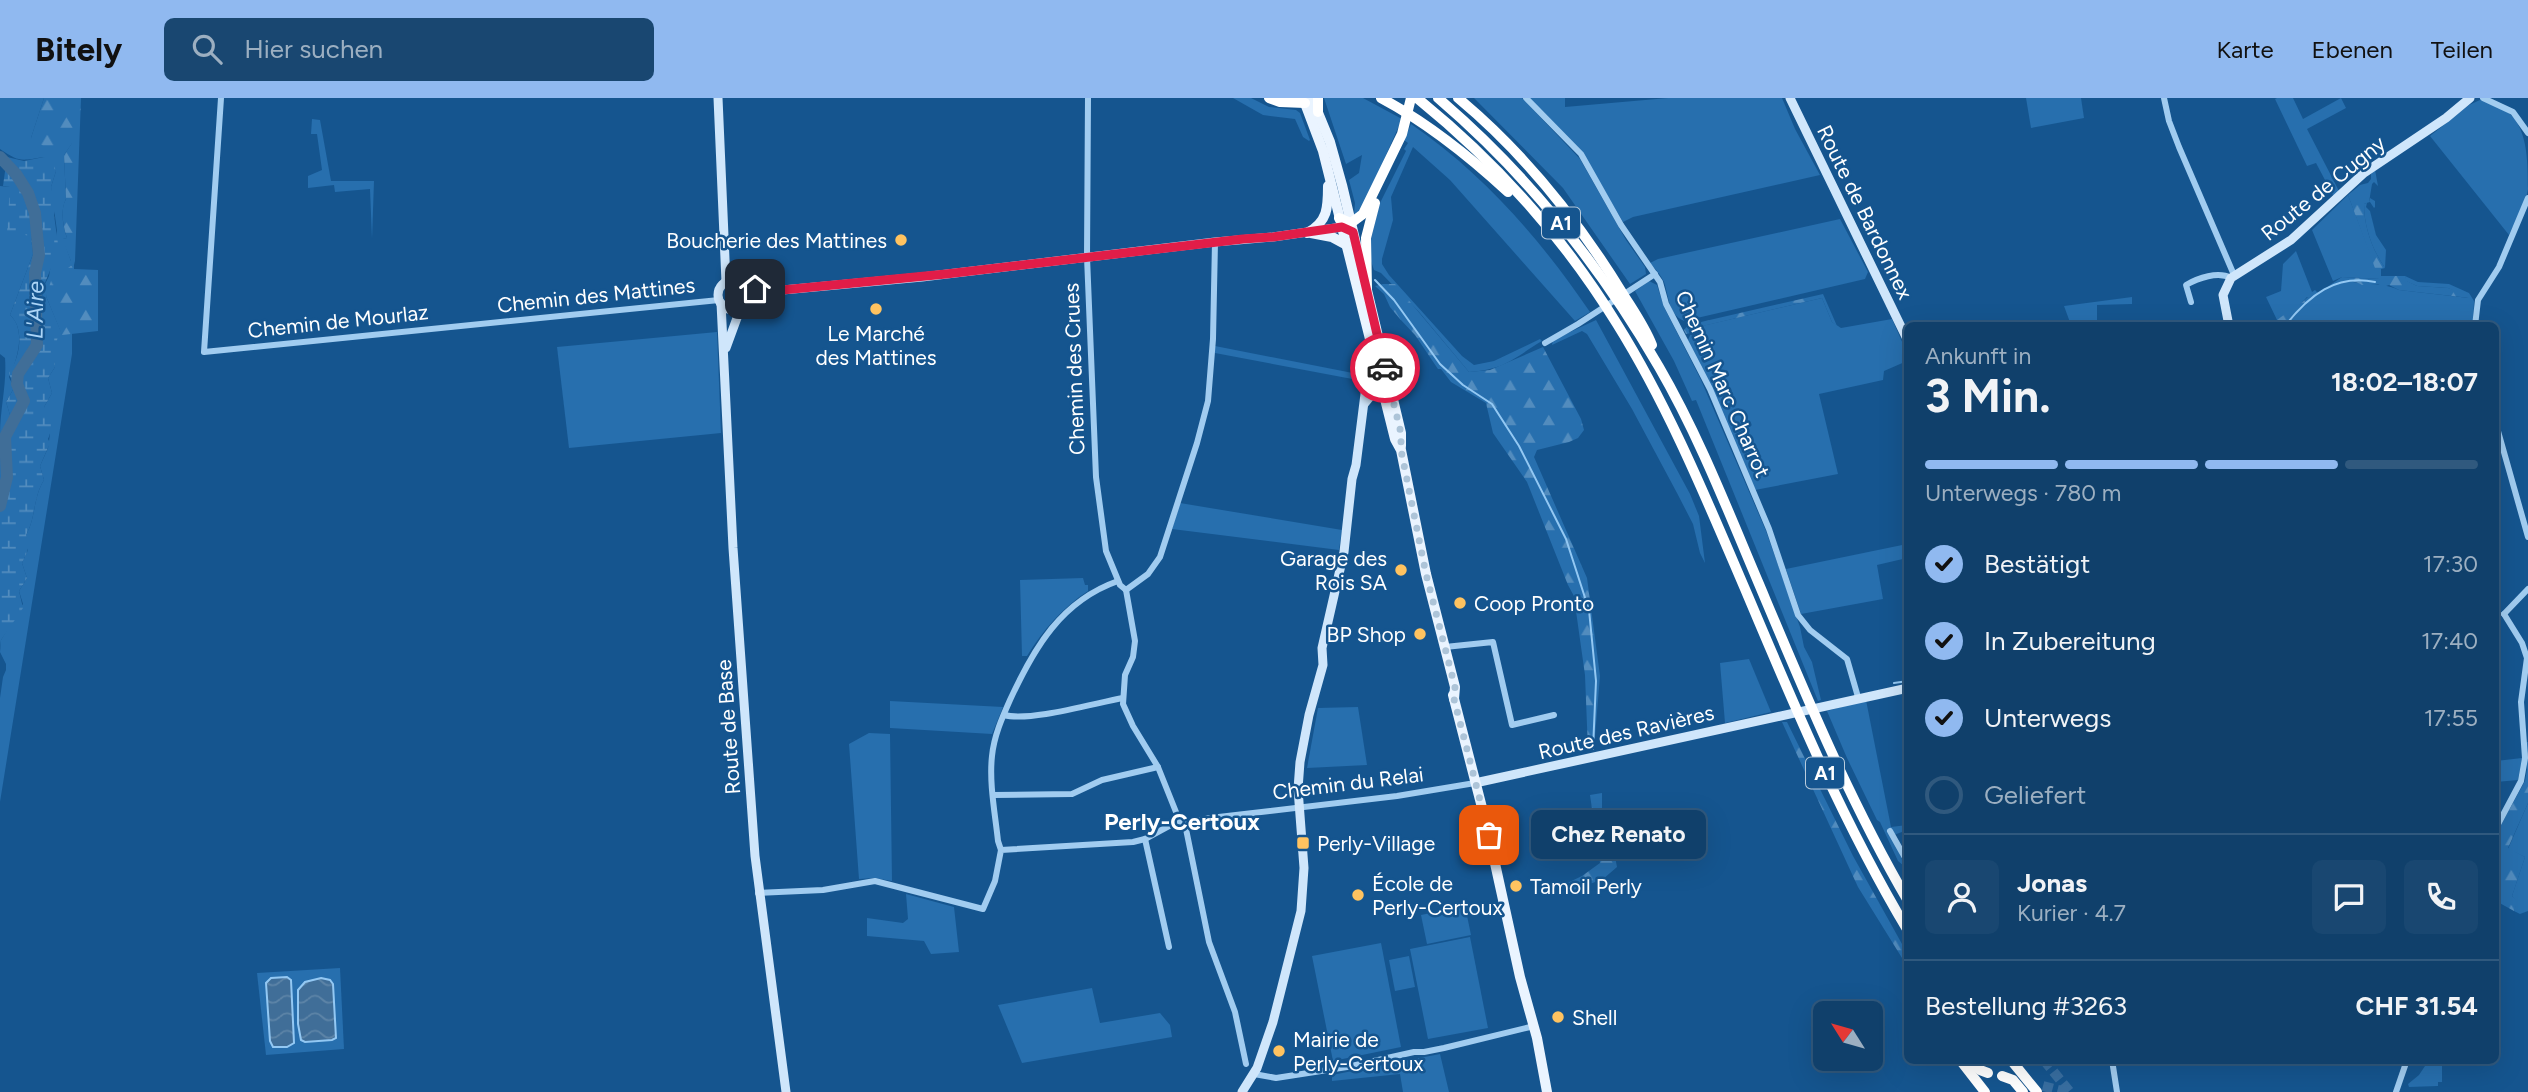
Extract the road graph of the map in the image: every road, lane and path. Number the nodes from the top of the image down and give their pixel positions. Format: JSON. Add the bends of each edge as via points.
{"nodes":[{"id":1,"x":221,"y":98,"type":"edge"},
{"id":2,"x":718,"y":98,"type":"edge"},
{"id":3,"x":1088,"y":98,"type":"edge"},
{"id":4,"x":1269,"y":98,"type":"edge"},
{"id":5,"x":1318,"y":98,"type":"edge"},
{"id":6,"x":1381,"y":98,"type":"edge"},
{"id":7,"x":1438,"y":98,"type":"edge"},
{"id":8,"x":1460,"y":98,"type":"edge"},
{"id":9,"x":1526,"y":98,"type":"edge"},
{"id":10,"x":1790,"y":98,"type":"edge"},
{"id":11,"x":2164,"y":98,"type":"edge"},
{"id":12,"x":2470,"y":98,"type":"edge"},
{"id":13,"x":2483,"y":98,"type":"edge"},
{"id":14,"x":1417,"y":99,"type":"edge"},
{"id":15,"x":1307,"y":100,"type":"edge"},
{"id":16,"x":1318,"y":111,"type":"junction"},
{"id":17,"x":2528,"y":133,"type":"edge"},
{"id":18,"x":1328,"y":171,"type":"junction"},
{"id":19,"x":2528,"y":198,"type":"edge"},
{"id":20,"x":1371,"y":206,"type":"junction"},
{"id":21,"x":1346,"y":225,"type":"junction"},
{"id":22,"x":1551,"y":232,"type":"junction"},
{"id":23,"x":1309,"y":233,"type":"junction"},
{"id":24,"x":1214,"y":242,"type":"junction"},
{"id":25,"x":1345,"y":244,"type":"junction"},
{"id":26,"x":1087,"y":257,"type":"junction"},
{"id":27,"x":725,"y":261,"type":"junction"},
{"id":28,"x":1655,"y":274,"type":"junction"},
{"id":29,"x":2232,"y":277,"type":"junction"},
{"id":30,"x":726,"y":282,"type":"junction"},
{"id":31,"x":742,"y":284,"type":"junction"},
{"id":32,"x":1367,"y":288,"type":"junction"},
{"id":33,"x":772,"y":291,"type":"junction"},
{"id":34,"x":720,"y":301,"type":"junction"},
{"id":35,"x":2191,"y":302,"type":"dead end"},
{"id":36,"x":744,"y":304,"type":"junction"},
{"id":37,"x":2228,"y":322,"type":"edge"},
{"id":38,"x":2475,"y":322,"type":"edge"},
{"id":39,"x":476,"y":326,"type":"joint"},
{"id":40,"x":1904,"y":333,"type":"edge"},
{"id":41,"x":1545,"y":343,"type":"dead end"},
{"id":42,"x":724,"y":357,"type":"junction"},
{"id":43,"x":1374,"y":358,"type":"junction"},
{"id":44,"x":1660,"y":369,"type":"junction"},
{"id":45,"x":1386,"y":386,"type":"junction"},
{"id":46,"x":1365,"y":403,"type":"junction"},
{"id":47,"x":2499,"y":435,"type":"edge"},
{"id":48,"x":2528,"y":537,"type":"edge"},
{"id":49,"x":1118,"y":581,"type":"junction"},
{"id":50,"x":2528,"y":589,"type":"edge"},
{"id":51,"x":1126,"y":590,"type":"junction"},
{"id":52,"x":2504,"y":614,"type":"junction"},
{"id":53,"x":2499,"y":615,"type":"edge"},
{"id":54,"x":1445,"y":647,"type":"junction"},
{"id":55,"x":1904,"y":689,"type":"edge"},
{"id":56,"x":1858,"y":697,"type":"junction"},
{"id":57,"x":1123,"y":698,"type":"junction"},
{"id":58,"x":1004,"y":715,"type":"junction"},
{"id":59,"x":1554,"y":715,"type":"dead end"},
{"id":60,"x":1158,"y":767,"type":"junction"},
{"id":61,"x":1475,"y":783,"type":"junction"},
{"id":62,"x":993,"y":795,"type":"junction"},
{"id":63,"x":1300,"y":807,"type":"junction"},
{"id":64,"x":1182,"y":822,"type":"junction"},
{"id":65,"x":2499,"y":822,"type":"edge"},
{"id":66,"x":1890,"y":831,"type":"dead end"},
{"id":67,"x":1144,"y":839,"type":"junction"},
{"id":68,"x":1001,"y":850,"type":"junction"},
{"id":69,"x":1904,"y":856,"type":"edge"},
{"id":70,"x":758,"y":893,"type":"junction"},
{"id":71,"x":1904,"y":893,"type":"edge"},
{"id":72,"x":1904,"y":924,"type":"edge"},
{"id":73,"x":1169,"y":947,"type":"dead end"},
{"id":74,"x":1531,"y":1026,"type":"junction"},
{"id":75,"x":1246,"y":1064,"type":"dead end"},
{"id":76,"x":1963,"y":1064,"type":"edge"},
{"id":77,"x":1971,"y":1064,"type":"edge"},
{"id":78,"x":1973,"y":1064,"type":"edge"},
{"id":79,"x":2013,"y":1064,"type":"edge"},
{"id":80,"x":2113,"y":1064,"type":"edge"},
{"id":81,"x":2406,"y":1064,"type":"edge"},
{"id":82,"x":1988,"y":1073,"type":"dead end"},
{"id":83,"x":1254,"y":1074,"type":"junction"},
{"id":84,"x":2002,"y":1076,"type":"dead end"},
{"id":85,"x":2026,"y":1087,"type":"edge"},
{"id":86,"x":1250,"y":1088,"type":"edge"},
{"id":87,"x":2040,"y":1089,"type":"edge"},
{"id":88,"x":786,"y":1092,"type":"edge"},
{"id":89,"x":1242,"y":1092,"type":"edge"},
{"id":90,"x":1546,"y":1092,"type":"edge"},
{"id":91,"x":1985,"y":1092,"type":"edge"},
{"id":92,"x":1992,"y":1092,"type":"edge"},
{"id":93,"x":2117,"y":1092,"type":"edge"},
{"id":94,"x":2396,"y":1092,"type":"edge"}],
"edges":[{"from":1,"to":39,"type":"street","name":"Chemin de Mourlaz","via":[[204,352]]},
{"from":2,"to":27,"type":"street"},
{"from":3,"to":26,"type":"street","name":"Chemin des Crues"},
{"from":4,"to":15,"type":"highway"},
{"from":5,"to":16,"type":"highway"},
{"from":6,"to":22,"type":"highway","via":[[1457,147]]},
{"from":7,"to":44,"type":"highway","number":"A1","via":[[1515,171],[1564,227],[1610,288]]},
{"from":8,"to":44,"type":"highway","via":[[1520,157],[1600,258],[1647,334]]},
{"from":9,"to":28,"type":"street","name":"Chemin Marc Charrot","via":[[1581,154]]},
{"from":10,"to":40,"type":"street","name":"Route de Bardonnex"},
{"from":11,"to":29,"type":"street"},
{"from":12,"to":29,"type":"street","name":"Route de Cugny","via":[[2364,173],[2291,240]]},
{"from":13,"to":17,"type":"street","via":[[2513,112]]},
{"from":14,"to":20,"type":"highway"},
{"from":14,"to":22,"type":"highway","number":"A1","via":[[1491,165]]},
{"from":15,"to":16,"type":"main road"},
{"from":15,"to":18,"type":"main road"},
{"from":16,"to":21,"type":"main road","via":[[1337,163]]},
{"from":18,"to":21,"type":"main road"},
{"from":18,"to":23,"type":"main road","via":[[1326,214]]},
{"from":19,"to":38,"type":"street","via":[[2496,272],[2477,300]]},
{"from":20,"to":21,"type":"highway"},
{"from":20,"to":32,"type":"highway"},
{"from":21,"to":23,"type":"street"},
{"from":21,"to":25,"type":"main road"},
{"from":21,"to":32,"type":"main road"},
{"from":22,"to":72,"type":"highway","number":"A1","via":[[1616,323],[1660,401],[1825,772]]},
{"from":23,"to":24,"type":"street"},
{"from":23,"to":25,"type":"main road"},
{"from":24,"to":26,"type":"street"},
{"from":24,"to":51,"type":"street","via":[[1213,347],[1203,422],[1160,557],[1148,574]]},
{"from":25,"to":43,"type":"main road"},
{"from":26,"to":33,"type":"street"},
{"from":26,"to":49,"type":"street","name":"Chemin des Crues","via":[[1097,497],[1106,551]]},
{"from":27,"to":30,"type":"street"},
{"from":27,"to":31,"type":"street"},
{"from":28,"to":41,"type":"street"},
{"from":28,"to":56,"type":"street","name":"Chemin Marc Charrot","via":[[1769,529],[1798,615],[1847,659]]},
{"from":29,"to":35,"type":"street","name":"Route de Cugny","via":[[2200,278],[2186,285]]},
{"from":29,"to":37,"type":"street","via":[[2223,295]]},
{"from":30,"to":31,"type":"street"},
{"from":30,"to":34,"type":"street","via":[[719,290]]},
{"from":31,"to":33,"type":"street"},
{"from":31,"to":36,"type":"street","via":[[748,293]]},
{"from":32,"to":45,"type":"main road"},
{"from":33,"to":36,"type":"street"},
{"from":34,"to":36,"type":"street","via":[[729,309]]},
{"from":34,"to":39,"type":"street","name":"Chemin des Mattines"},
{"from":34,"to":42,"type":"street","name":"Route de Base"},
{"from":36,"to":42,"type":"street","name":"Route de Base"},
{"from":42,"to":70,"type":"street","name":"Route de Base"},
{"from":43,"to":45,"type":"main road"},
{"from":43,"to":46,"type":"street"},
{"from":44,"to":71,"type":"highway","number":"A1","via":[[1703,455],[1838,764]]},
{"from":45,"to":46,"type":"street"},
{"from":45,"to":54,"type":"main road","via":[[1401,433]]},
{"from":46,"to":63,"type":"street","via":[[1344,552],[1301,755]]},
{"from":47,"to":48,"type":"street"},
{"from":49,"to":51,"type":"street","name":"Chemin des Crues"},
{"from":49,"to":58,"type":"street","via":[[1065,612],[1038,645]]},
{"from":50,"to":52,"type":"street"},
{"from":51,"to":57,"type":"street","via":[[1135,641]]},
{"from":52,"to":53,"type":"street"},
{"from":52,"to":65,"type":"street","via":[[2522,643],[2528,664],[2521,702],[2524,769]]},
{"from":54,"to":59,"type":"street","via":[[1493,642],[1511,725]]},
{"from":54,"to":61,"type":"main road"},
{"from":55,"to":56,"type":"street"},
{"from":56,"to":61,"type":"street","name":"Route des Ravières"},
{"from":57,"to":58,"type":"street","via":[[1041,714]]},
{"from":57,"to":60,"type":"street","via":[[1133,726]]},
{"from":58,"to":62,"type":"street","via":[[992,754]]},
{"from":60,"to":62,"type":"street","via":[[1102,780],[1072,794]]},
{"from":60,"to":64,"type":"street"},
{"from":61,"to":63,"type":"street","name":"Chemin du Relai"},
{"from":61,"to":74,"type":"main road"},
{"from":62,"to":68,"type":"street"},
{"from":63,"to":64,"type":"street","name":"Chemin du Relai"},
{"from":63,"to":83,"type":"street","via":[[1301,911],[1273,1022]]},
{"from":64,"to":67,"type":"street","name":"Chemin du Relai"},
{"from":64,"to":75,"type":"street","via":[[1209,942],[1235,1012]]},
{"from":66,"to":69,"type":"street"},
{"from":67,"to":68,"type":"street","name":"Chemin du Relai"},
{"from":67,"to":73,"type":"street"},
{"from":68,"to":70,"type":"street","via":[[983,909],[875,881],[823,890]]},
{"from":70,"to":88,"type":"street","name":"Route de Base"},
{"from":74,"to":83,"type":"street","via":[[1347,1067],[1271,1078]]},
{"from":74,"to":90,"type":"main road"},
{"from":76,"to":91,"type":"highway"},
{"from":77,"to":92,"type":"highway"},
{"from":78,"to":82,"type":"highway"},
{"from":79,"to":85,"type":"highway"},
{"from":80,"to":93,"type":"street"},
{"from":81,"to":94,"type":"street"},
{"from":83,"to":86,"type":"street"},
{"from":84,"to":85,"type":"highway"},
{"from":85,"to":87,"type":"highway"},
{"from":86,"to":89,"type":"street"}]}
